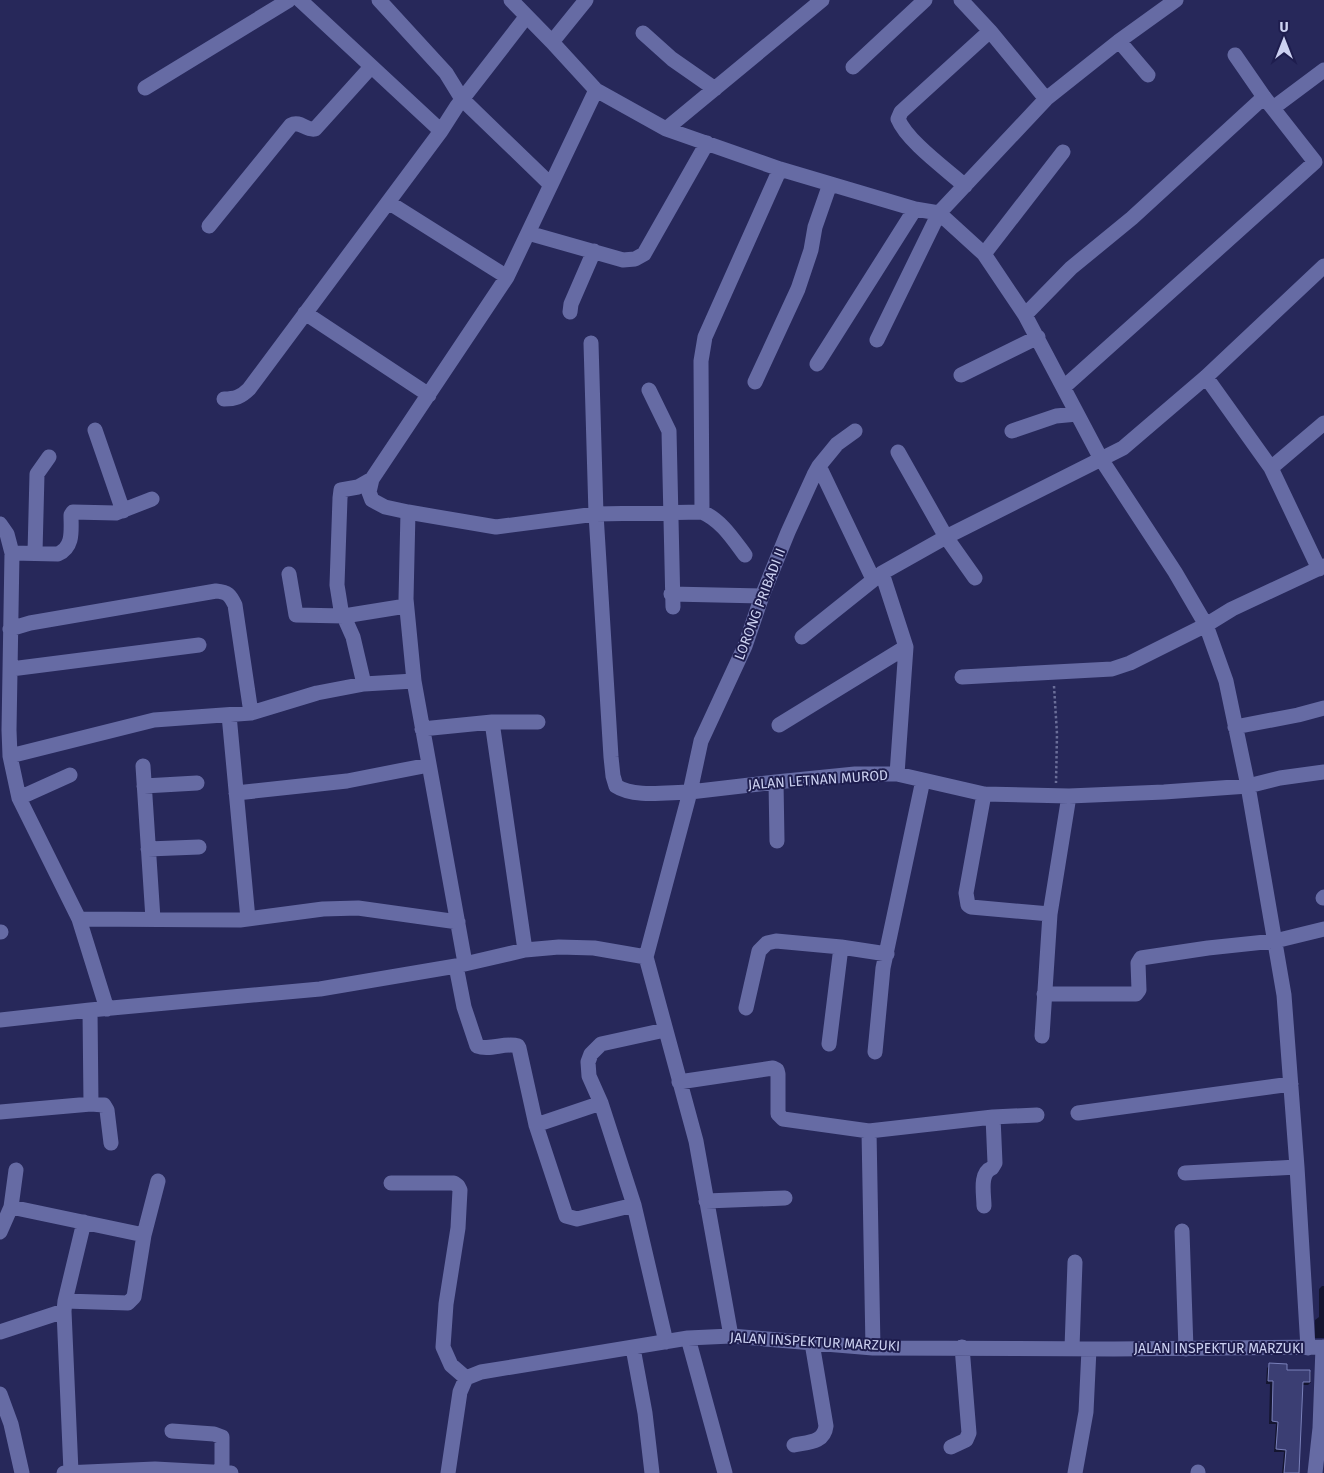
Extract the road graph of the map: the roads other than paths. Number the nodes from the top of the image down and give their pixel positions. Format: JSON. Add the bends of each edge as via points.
{"nodes":[{"id":1,"x":289,"y":0,"type":"edge"},
{"id":2,"x":300,"y":0,"type":"edge"},
{"id":3,"x":379,"y":0,"type":"edge"},
{"id":4,"x":511,"y":0,"type":"edge"},
{"id":5,"x":586,"y":0,"type":"edge"},
{"id":6,"x":822,"y":0,"type":"edge"},
{"id":7,"x":925,"y":0,"type":"edge"},
{"id":8,"x":1176,"y":0,"type":"edge"},
{"id":9,"x":968,"y":2,"type":"edge"},
{"id":10,"x":526,"y":17,"type":"junction"},
{"id":11,"x":990,"y":31,"type":"junction"},
{"id":12,"x":644,"y":34,"type":"dead end"},
{"id":13,"x":1119,"y":41,"type":"junction"},
{"id":14,"x":552,"y":42,"type":"junction"},
{"id":15,"x":1235,"y":55,"type":"dead end"},
{"id":16,"x":371,"y":67,"type":"junction"},
{"id":17,"x":853,"y":67,"type":"dead end"},
{"id":18,"x":1324,"y":70,"type":"edge"},
{"id":19,"x":1148,"y":75,"type":"dead end"},
{"id":20,"x":145,"y":88,"type":"dead end"},
{"id":21,"x":715,"y":89,"type":"junction"},
{"id":22,"x":596,"y":90,"type":"junction"},
{"id":23,"x":462,"y":99,"type":"junction"},
{"id":24,"x":1046,"y":99,"type":"junction"},
{"id":25,"x":1269,"y":102,"type":"junction"},
{"id":26,"x":666,"y":129,"type":"junction"},
{"id":27,"x":441,"y":131,"type":"junction"},
{"id":28,"x":707,"y":143,"type":"junction"},
{"id":29,"x":1063,"y":152,"type":"dead end"},
{"id":30,"x":780,"y":169,"type":"junction"},
{"id":31,"x":550,"y":184,"type":"junction"},
{"id":32,"x":830,"y":184,"type":"junction"},
{"id":33,"x":965,"y":186,"type":"junction"},
{"id":34,"x":388,"y":202,"type":"junction"},
{"id":35,"x":915,"y":209,"type":"junction"},
{"id":36,"x":939,"y":214,"type":"junction"},
{"id":37,"x":209,"y":226,"type":"dead end"},
{"id":38,"x":528,"y":233,"type":"junction"},
{"id":39,"x":594,"y":251,"type":"junction"},
{"id":40,"x":984,"y":254,"type":"junction"},
{"id":41,"x":1324,"y":266,"type":"edge"},
{"id":42,"x":507,"y":277,"type":"junction"},
{"id":43,"x":570,"y":312,"type":"dead end"},
{"id":44,"x":305,"y":313,"type":"junction"},
{"id":45,"x":1025,"y":315,"type":"junction"},
{"id":46,"x":1038,"y":337,"type":"junction"},
{"id":47,"x":876,"y":340,"type":"dead end"},
{"id":48,"x":591,"y":343,"type":"dead end"},
{"id":49,"x":817,"y":364,"type":"dead end"},
{"id":50,"x":961,"y":375,"type":"dead end"},
{"id":51,"x":1206,"y":377,"type":"junction"},
{"id":52,"x":755,"y":382,"type":"dead end"},
{"id":53,"x":1064,"y":387,"type":"junction"},
{"id":54,"x":650,"y":390,"type":"dead end"},
{"id":55,"x":429,"y":395,"type":"junction"},
{"id":56,"x":224,"y":399,"type":"dead end"},
{"id":57,"x":1077,"y":414,"type":"junction"},
{"id":58,"x":1324,"y":423,"type":"edge"},
{"id":59,"x":95,"y":430,"type":"dead end"},
{"id":60,"x":856,"y":431,"type":"dead end"},
{"id":61,"x":1012,"y":432,"type":"dead end"},
{"id":62,"x":898,"y":452,"type":"dead end"},
{"id":63,"x":49,"y":458,"type":"dead end"},
{"id":64,"x":1102,"y":459,"type":"junction"},
{"id":65,"x":819,"y":466,"type":"junction"},
{"id":66,"x":1271,"y":468,"type":"junction"},
{"id":67,"x":372,"y":479,"type":"junction"},
{"id":68,"x":152,"y":499,"type":"dead end"},
{"id":69,"x":123,"y":511,"type":"junction"},
{"id":70,"x":408,"y":512,"type":"junction"},
{"id":71,"x":672,"y":512,"type":"junction"},
{"id":72,"x":702,"y":512,"type":"junction"},
{"id":73,"x":596,"y":514,"type":"junction"},
{"id":74,"x":0,"y":524,"type":"edge"},
{"id":75,"x":946,"y":537,"type":"junction"},
{"id":76,"x":12,"y":554,"type":"junction"},
{"id":77,"x":35,"y":554,"type":"junction"},
{"id":78,"x":745,"y":555,"type":"dead end"},
{"id":79,"x":1321,"y":568,"type":"edge"},
{"id":80,"x":289,"y":574,"type":"dead end"},
{"id":81,"x":878,"y":576,"type":"junction"},
{"id":82,"x":975,"y":578,"type":"dead end"},
{"id":83,"x":762,"y":596,"type":"junction"},
{"id":84,"x":406,"y":606,"type":"junction"},
{"id":85,"x":344,"y":616,"type":"junction"},
{"id":86,"x":1206,"y":625,"type":"junction"},
{"id":87,"x":10,"y":629,"type":"junction"},
{"id":88,"x":802,"y":637,"type":"dead end"},
{"id":89,"x":199,"y":645,"type":"dead end"},
{"id":90,"x":906,"y":647,"type":"junction"},
{"id":91,"x":7,"y":674,"type":"edge"},
{"id":92,"x":962,"y":677,"type":"dead end"},
{"id":93,"x":414,"y":682,"type":"junction"},
{"id":94,"x":364,"y":684,"type":"junction"},
{"id":95,"x":1324,"y":708,"type":"edge"},
{"id":96,"x":251,"y":713,"type":"junction"},
{"id":97,"x":229,"y":715,"type":"junction"},
{"id":98,"x":492,"y":722,"type":"junction"},
{"id":99,"x":538,"y":722,"type":"dead end"},
{"id":100,"x":779,"y":725,"type":"dead end"},
{"id":101,"x":1235,"y":727,"type":"junction"},
{"id":102,"x":422,"y":729,"type":"junction"},
{"id":103,"x":10,"y":756,"type":"junction"},
{"id":104,"x":143,"y":766,"type":"dead end"},
{"id":105,"x":429,"y":766,"type":"junction"},
{"id":106,"x":1324,"y":772,"type":"edge"},
{"id":107,"x":897,"y":774,"type":"junction"},
{"id":108,"x":70,"y":775,"type":"dead end"},
{"id":109,"x":923,"y":780,"type":"junction"},
{"id":110,"x":776,"y":782,"type":"junction"},
{"id":111,"x":197,"y":783,"type":"dead end"},
{"id":112,"x":144,"y":786,"type":"junction"},
{"id":113,"x":1248,"y":786,"type":"junction"},
{"id":114,"x":690,"y":792,"type":"junction"},
{"id":115,"x":236,"y":793,"type":"junction"},
{"id":116,"x":984,"y":794,"type":"junction"},
{"id":117,"x":1062,"y":796,"type":"junction"},
{"id":118,"x":19,"y":798,"type":"junction"},
{"id":119,"x":778,"y":842,"type":"dead end"},
{"id":120,"x":199,"y":847,"type":"dead end"},
{"id":121,"x":148,"y":849,"type":"junction"},
{"id":122,"x":1050,"y":914,"type":"junction"},
{"id":123,"x":80,"y":919,"type":"junction"},
{"id":124,"x":153,"y":919,"type":"junction"},
{"id":125,"x":248,"y":919,"type":"junction"},
{"id":126,"x":458,"y":922,"type":"junction"},
{"id":127,"x":1324,"y":928,"type":"edge"},
{"id":128,"x":1275,"y":941,"type":"junction"},
{"id":129,"x":841,"y":947,"type":"junction"},
{"id":130,"x":526,"y":950,"type":"junction"},
{"id":131,"x":887,"y":954,"type":"junction"},
{"id":132,"x":646,"y":957,"type":"junction"},
{"id":133,"x":460,"y":965,"type":"junction"},
{"id":134,"x":1044,"y":994,"type":"junction"},
{"id":135,"x":746,"y":1008,"type":"dead end"},
{"id":136,"x":107,"y":1009,"type":"junction"},
{"id":137,"x":90,"y":1010,"type":"junction"},
{"id":138,"x":0,"y":1020,"type":"edge"},
{"id":139,"x":666,"y":1030,"type":"junction"},
{"id":140,"x":1042,"y":1036,"type":"dead end"},
{"id":141,"x":829,"y":1044,"type":"dead end"},
{"id":142,"x":875,"y":1052,"type":"dead end"},
{"id":143,"x":679,"y":1082,"type":"junction"},
{"id":144,"x":1291,"y":1084,"type":"junction"},
{"id":145,"x":601,"y":1103,"type":"junction"},
{"id":146,"x":92,"y":1104,"type":"junction"},
{"id":147,"x":0,"y":1112,"type":"edge"},
{"id":148,"x":1078,"y":1113,"type":"dead end"},
{"id":149,"x":1037,"y":1115,"type":"dead end"},
{"id":150,"x":993,"y":1118,"type":"junction"},
{"id":151,"x":536,"y":1125,"type":"junction"},
{"id":152,"x":869,"y":1131,"type":"junction"},
{"id":153,"x":111,"y":1142,"type":"dead end"},
{"id":154,"x":1297,"y":1167,"type":"junction"},
{"id":155,"x":16,"y":1170,"type":"dead end"},
{"id":156,"x":1185,"y":1173,"type":"dead end"},
{"id":157,"x":158,"y":1181,"type":"dead end"},
{"id":158,"x":391,"y":1183,"type":"dead end"},
{"id":159,"x":785,"y":1198,"type":"dead end"},
{"id":160,"x":706,"y":1201,"type":"junction"},
{"id":161,"x":634,"y":1205,"type":"junction"},
{"id":162,"x":984,"y":1206,"type":"dead end"},
{"id":163,"x":11,"y":1207,"type":"junction"},
{"id":164,"x":84,"y":1222,"type":"junction"},
{"id":165,"x":1182,"y":1231,"type":"dead end"},
{"id":166,"x":0,"y":1232,"type":"edge"},
{"id":167,"x":144,"y":1235,"type":"junction"},
{"id":168,"x":1075,"y":1262,"type":"dead end"},
{"id":169,"x":64,"y":1306,"type":"junction"},
{"id":170,"x":0,"y":1332,"type":"edge"},
{"id":171,"x":731,"y":1336,"type":"junction"},
{"id":172,"x":688,"y":1338,"type":"junction"},
{"id":173,"x":666,"y":1342,"type":"junction"},
{"id":174,"x":812,"y":1343,"type":"junction"},
{"id":175,"x":962,"y":1347,"type":"junction"},
{"id":176,"x":633,"y":1348,"type":"junction"},
{"id":177,"x":873,"y":1348,"type":"junction"},
{"id":178,"x":1072,"y":1348,"type":"junction"},
{"id":179,"x":1318,"y":1348,"type":"edge"},
{"id":180,"x":1089,"y":1349,"type":"junction"},
{"id":181,"x":1186,"y":1349,"type":"junction"},
{"id":182,"x":466,"y":1378,"type":"junction"},
{"id":183,"x":0,"y":1394,"type":"edge"},
{"id":184,"x":1322,"y":1428,"type":"edge"},
{"id":185,"x":172,"y":1431,"type":"dead end"},
{"id":186,"x":794,"y":1445,"type":"dead end"},
{"id":187,"x":951,"y":1447,"type":"dead end"},
{"id":188,"x":67,"y":1472,"type":"edge"},
{"id":189,"x":222,"y":1472,"type":"edge"},
{"id":190,"x":22,"y":1473,"type":"edge"},
{"id":191,"x":231,"y":1473,"type":"edge"},
{"id":192,"x":448,"y":1473,"type":"edge"},
{"id":193,"x":652,"y":1473,"type":"edge"},
{"id":194,"x":725,"y":1473,"type":"edge"},
{"id":195,"x":1076,"y":1473,"type":"edge"},
{"id":196,"x":1315,"y":1473,"type":"edge"}],
"edges":[{"from":1,"to":20,"type":"street"},
{"from":2,"to":16,"type":"street"},
{"from":3,"to":23,"type":"street","via":[[446,73]]},
{"from":4,"to":10,"type":"street"},
{"from":5,"to":14,"type":"street"},
{"from":6,"to":21,"type":"street"},
{"from":7,"to":17,"type":"street"},
{"from":8,"to":13,"type":"street"},
{"from":9,"to":11,"type":"street"},
{"from":10,"to":14,"type":"street"},
{"from":10,"to":23,"type":"street"},
{"from":11,"to":24,"type":"street"},
{"from":11,"to":33,"type":"street","via":[[901,112],[898,119],[910,138]]},
{"from":12,"to":21,"type":"street","via":[[672,59]]},
{"from":13,"to":19,"type":"street"},
{"from":13,"to":24,"type":"street"},
{"from":14,"to":22,"type":"street"},
{"from":15,"to":25,"type":"street"},
{"from":16,"to":27,"type":"street"},
{"from":16,"to":37,"type":"street","via":[[315,128],[298,123],[292,125]]},
{"from":18,"to":25,"type":"street"},
{"from":21,"to":26,"type":"street"},
{"from":22,"to":26,"type":"street"},
{"from":22,"to":31,"type":"street"},
{"from":23,"to":27,"type":"street"},
{"from":23,"to":31,"type":"street"},
{"from":24,"to":33,"type":"street"},
{"from":25,"to":45,"type":"street","via":[[1071,268]]},
{"from":25,"to":53,"type":"street","via":[[1315,162]]},
{"from":26,"to":28,"type":"street"},
{"from":27,"to":34,"type":"street"},
{"from":28,"to":30,"type":"street"},
{"from":28,"to":39,"type":"street","via":[[644,254],[623,260]]},
{"from":29,"to":40,"type":"street"},
{"from":30,"to":32,"type":"street"},
{"from":30,"to":72,"type":"street","via":[[705,337],[701,361]]},
{"from":31,"to":38,"type":"street"},
{"from":32,"to":35,"type":"street"},
{"from":32,"to":52,"type":"street","via":[[798,289]]},
{"from":33,"to":36,"type":"street"},
{"from":34,"to":42,"type":"street"},
{"from":34,"to":44,"type":"street"},
{"from":35,"to":36,"type":"street"},
{"from":35,"to":49,"type":"street"},
{"from":36,"to":40,"type":"street"},
{"from":36,"to":47,"type":"street"},
{"from":38,"to":39,"type":"street"},
{"from":38,"to":42,"type":"street"},
{"from":39,"to":43,"type":"street"},
{"from":40,"to":45,"type":"street"},
{"from":41,"to":51,"type":"street"},
{"from":42,"to":55,"type":"street"},
{"from":44,"to":55,"type":"street"},
{"from":44,"to":56,"type":"street","via":[[249,389],[243,395]]},
{"from":45,"to":46,"type":"street"},
{"from":46,"to":50,"type":"street"},
{"from":46,"to":53,"type":"street"},
{"from":48,"to":73,"type":"street"},
{"from":51,"to":64,"type":"street","via":[[1123,448]]},
{"from":51,"to":66,"type":"street"},
{"from":53,"to":57,"type":"street"},
{"from":54,"to":71,"type":"street","via":[[669,432]]},
{"from":55,"to":67,"type":"street"},
{"from":57,"to":61,"type":"street","via":[[1056,416]]},
{"from":57,"to":64,"type":"street"},
{"from":58,"to":66,"type":"street"},
{"from":59,"to":69,"type":"street"},
{"from":60,"to":65,"type":"street","name":"LORONG PRIBADI II","via":[[837,444]]},
{"from":62,"to":75,"type":"street"},
{"from":63,"to":77,"type":"street","via":[[37,474]]},
{"from":64,"to":75,"type":"street"},
{"from":64,"to":86,"type":"street"},
{"from":65,"to":81,"type":"street"},
{"from":65,"to":83,"type":"street","name":"LORONG PRIBADI II"},
{"from":66,"to":79,"type":"street"},
{"from":67,"to":70,"type":"street","via":[[369,492],[372,500],[385,507]]},
{"from":67,"to":85,"type":"street","via":[[358,487],[342,490],[340,498],[337,584]]},
{"from":68,"to":69,"type":"street"},
{"from":69,"to":77,"type":"street","via":[[73,512],[70,542],[64,551]]},
{"from":70,"to":73,"type":"street","via":[[496,526]]},
{"from":70,"to":84,"type":"street"},
{"from":71,"to":72,"type":"street"},
{"from":71,"to":73,"type":"street"},
{"from":71,"to":83,"type":"street","via":[[672,600]]},
{"from":72,"to":78,"type":"street","via":[[721,525]]},
{"from":73,"to":114,"type":"street","name":"JALAN LETNAN MUROD","via":[[611,757],[616,786],[632,793]]},
{"from":74,"to":76,"type":"street","via":[[8,534]]},
{"from":75,"to":81,"type":"street"},
{"from":75,"to":82,"type":"street"},
{"from":76,"to":77,"type":"street"},
{"from":76,"to":87,"type":"street"},
{"from":79,"to":86,"type":"street","via":[[1232,609]]},
{"from":80,"to":85,"type":"street","via":[[296,615]]},
{"from":81,"to":88,"type":"street"},
{"from":81,"to":90,"type":"street"},
{"from":83,"to":114,"type":"street","name":"LORONG PRIBADI II","via":[[745,646],[701,741]]},
{"from":84,"to":85,"type":"street"},
{"from":84,"to":93,"type":"street"},
{"from":85,"to":94,"type":"street"},
{"from":86,"to":92,"type":"street","via":[[1112,669]]},
{"from":86,"to":101,"type":"street","via":[[1226,681]]},
{"from":87,"to":91,"type":"street"},
{"from":87,"to":96,"type":"street","via":[[96,611],[225,592],[234,605]]},
{"from":89,"to":91,"type":"street"},
{"from":90,"to":100,"type":"street"},
{"from":90,"to":107,"type":"street"},
{"from":91,"to":103,"type":"street"},
{"from":93,"to":94,"type":"street"},
{"from":93,"to":102,"type":"street"},
{"from":94,"to":96,"type":"street","via":[[317,693]]},
{"from":95,"to":101,"type":"street"},
{"from":96,"to":97,"type":"street"},
{"from":97,"to":103,"type":"street","via":[[154,720]]},
{"from":97,"to":115,"type":"street"},
{"from":98,"to":99,"type":"street"},
{"from":98,"to":102,"type":"street"},
{"from":98,"to":130,"type":"street"},
{"from":101,"to":113,"type":"street"},
{"from":102,"to":105,"type":"street"},
{"from":103,"to":118,"type":"street"},
{"from":104,"to":112,"type":"street"},
{"from":105,"to":115,"type":"street","via":[[347,781]]},
{"from":105,"to":126,"type":"street"},
{"from":106,"to":113,"type":"street","name":"JALAN LETNAN MUROD"},
{"from":107,"to":109,"type":"street","name":"JALAN LETNAN MUROD"},
{"from":107,"to":110,"type":"street","name":"JALAN LETNAN MUROD","via":[[855,774]]},
{"from":108,"to":118,"type":"street"},
{"from":109,"to":116,"type":"street","name":"JALAN LETNAN MUROD"},
{"from":109,"to":131,"type":"street"},
{"from":110,"to":114,"type":"street","name":"JALAN LETNAN MUROD"},
{"from":110,"to":119,"type":"street"},
{"from":111,"to":112,"type":"street"},
{"from":112,"to":121,"type":"street"},
{"from":113,"to":117,"type":"street","name":"JALAN LETNAN MUROD"},
{"from":113,"to":128,"type":"street"},
{"from":114,"to":132,"type":"street"},
{"from":115,"to":125,"type":"street"},
{"from":116,"to":117,"type":"street","name":"JALAN LETNAN MUROD"},
{"from":116,"to":122,"type":"street","via":[[966,893],[968,905]]},
{"from":117,"to":122,"type":"street"},
{"from":118,"to":123,"type":"street"},
{"from":120,"to":121,"type":"street"},
{"from":121,"to":124,"type":"street"},
{"from":122,"to":134,"type":"street"},
{"from":123,"to":124,"type":"street"},
{"from":123,"to":136,"type":"street"},
{"from":124,"to":125,"type":"street"},
{"from":125,"to":126,"type":"street","via":[[358,908]]},
{"from":126,"to":133,"type":"street"},
{"from":127,"to":128,"type":"street"},
{"from":128,"to":134,"type":"street","via":[[1141,958],[1138,963],[1140,990],[1136,994]]},
{"from":128,"to":144,"type":"street","via":[[1284,995]]},
{"from":129,"to":131,"type":"street"},
{"from":129,"to":135,"type":"street","via":[[776,941],[762,946]]},
{"from":129,"to":141,"type":"street"},
{"from":130,"to":132,"type":"street","via":[[594,948]]},
{"from":130,"to":133,"type":"street"},
{"from":131,"to":142,"type":"street"},
{"from":132,"to":139,"type":"street"},
{"from":133,"to":136,"type":"street","via":[[320,989]]},
{"from":133,"to":151,"type":"street","via":[[464,1007],[477,1046],[518,1046]]},
{"from":134,"to":140,"type":"street"},
{"from":136,"to":137,"type":"street"},
{"from":137,"to":138,"type":"street"},
{"from":137,"to":146,"type":"street"},
{"from":139,"to":143,"type":"street"},
{"from":139,"to":145,"type":"street","via":[[601,1044],[596,1048],[588,1062],[589,1076]]},
{"from":143,"to":152,"type":"street","via":[[773,1068],[778,1074],[780,1117]]},
{"from":143,"to":160,"type":"street","via":[[696,1141]]},
{"from":144,"to":148,"type":"street"},
{"from":144,"to":154,"type":"street"},
{"from":145,"to":151,"type":"street"},
{"from":145,"to":161,"type":"street"},
{"from":146,"to":147,"type":"street"},
{"from":146,"to":153,"type":"street","via":[[106,1107]]},
{"from":149,"to":150,"type":"street"},
{"from":150,"to":152,"type":"street"},
{"from":150,"to":162,"type":"street","via":[[995,1163],[984,1175]]},
{"from":151,"to":161,"type":"street","via":[[566,1216],[577,1218]]},
{"from":152,"to":177,"type":"street"},
{"from":154,"to":156,"type":"street"},
{"from":154,"to":179,"type":"street"},
{"from":155,"to":163,"type":"street"},
{"from":157,"to":167,"type":"street"},
{"from":158,"to":182,"type":"street","via":[[454,1183],[460,1190],[443,1346],[451,1365]]},
{"from":159,"to":160,"type":"street"},
{"from":160,"to":171,"type":"street"},
{"from":161,"to":173,"type":"street"},
{"from":163,"to":164,"type":"street"},
{"from":163,"to":166,"type":"street"},
{"from":164,"to":167,"type":"street"},
{"from":164,"to":169,"type":"street"},
{"from":165,"to":181,"type":"street"},
{"from":167,"to":169,"type":"street","via":[[134,1297],[128,1303]]},
{"from":168,"to":178,"type":"street"},
{"from":169,"to":170,"type":"street"},
{"from":169,"to":188,"type":"street"},
{"from":171,"to":172,"type":"street","name":"JALAN INSPEKTUR MARZUKI"},
{"from":171,"to":174,"type":"street","name":"JALAN INSPEKTUR MARZUKI"},
{"from":172,"to":173,"type":"street","name":"JALAN INSPEKTUR MARZUKI"},
{"from":172,"to":194,"type":"street"},
{"from":173,"to":176,"type":"street","name":"JALAN INSPEKTUR MARZUKI"},
{"from":174,"to":177,"type":"street","name":"JALAN INSPEKTUR MARZUKI"},
{"from":174,"to":186,"type":"street","via":[[825,1433],[818,1440]]},
{"from":175,"to":177,"type":"street","name":"JALAN INSPEKTUR MARZUKI"},
{"from":175,"to":178,"type":"street","name":"JALAN INSPEKTUR MARZUKI"},
{"from":175,"to":187,"type":"street","via":[[969,1433],[966,1440]]},
{"from":176,"to":182,"type":"street","name":"JALAN INSPEKTUR MARZUKI","via":[[482,1372]]},
{"from":176,"to":193,"type":"street"},
{"from":178,"to":180,"type":"street","name":"JALAN INSPEKTUR MARZUKI"},
{"from":179,"to":181,"type":"street","name":"JALAN INSPEKTUR MARZUKI"},
{"from":179,"to":184,"type":"street"},
{"from":180,"to":181,"type":"street","name":"JALAN INSPEKTUR MARZUKI"},
{"from":180,"to":195,"type":"street","via":[[1086,1412]]},
{"from":182,"to":192,"type":"street","via":[[460,1392]]},
{"from":183,"to":190,"type":"street","via":[[11,1424]]},
{"from":184,"to":196,"type":"street"},
{"from":185,"to":189,"type":"street","via":[[222,1437]]},
{"from":188,"to":189,"type":"street","via":[[155,1469]]},
{"from":189,"to":191,"type":"street"}]}
